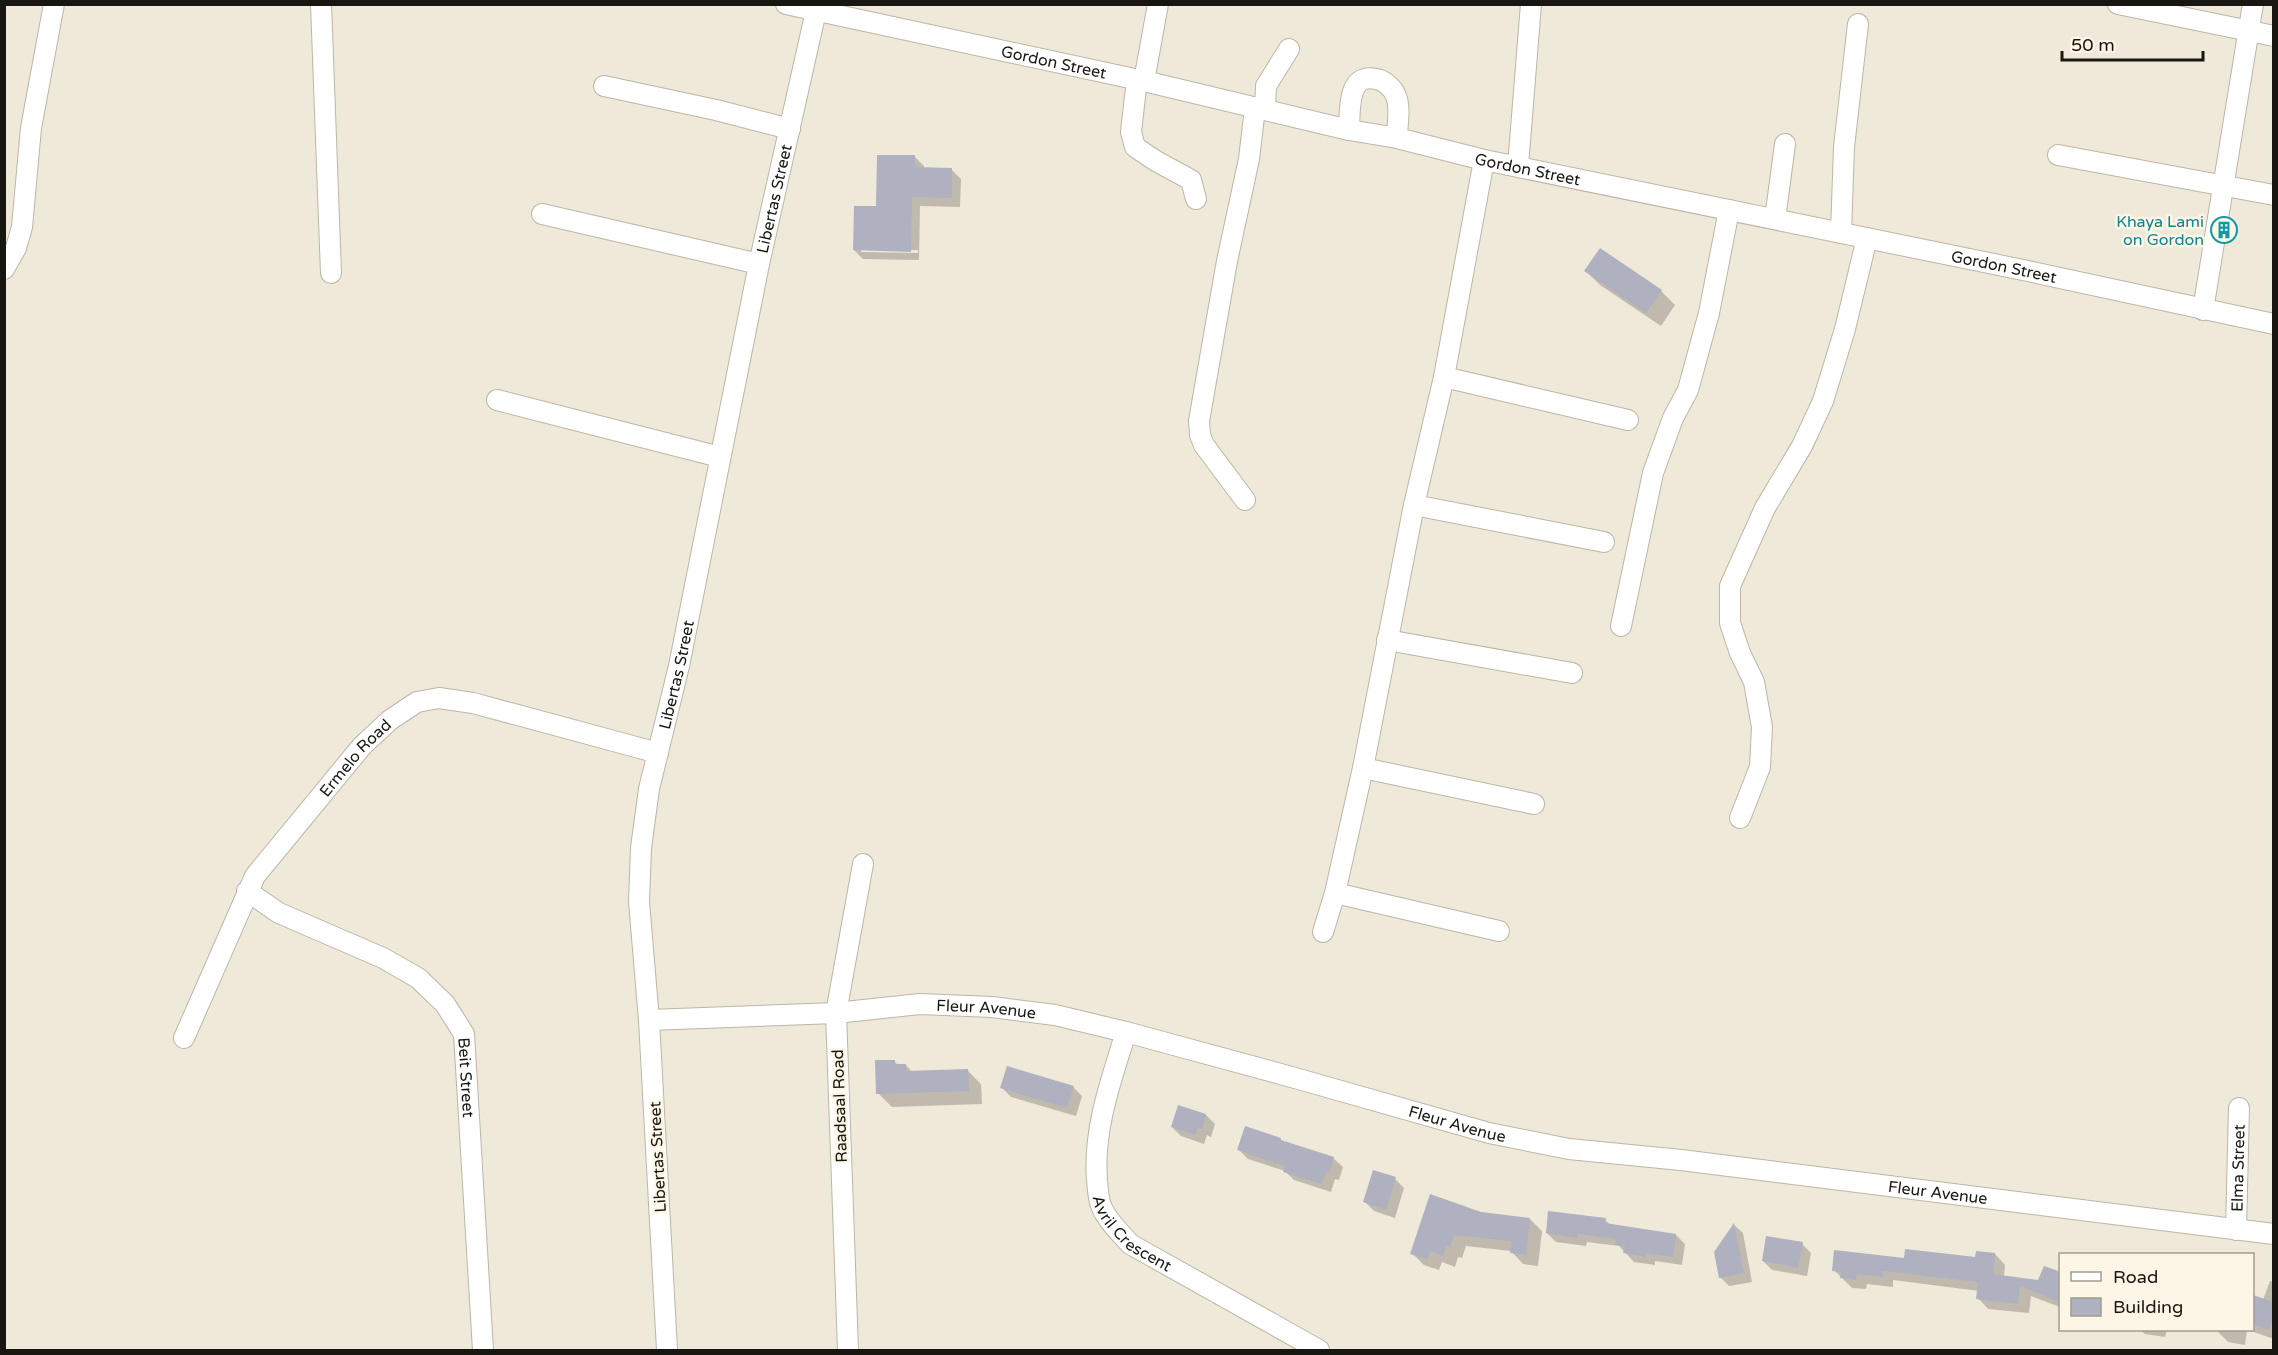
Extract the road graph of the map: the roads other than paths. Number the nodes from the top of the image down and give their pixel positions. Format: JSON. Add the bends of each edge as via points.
{"nodes":[{"id":1,"x":54,"y":4,"type":"edge"},
{"id":2,"x":321,"y":4,"type":"edge"},
{"id":3,"x":786,"y":4,"type":"edge"},
{"id":4,"x":1158,"y":4,"type":"edge"},
{"id":5,"x":1531,"y":4,"type":"edge"},
{"id":6,"x":2118,"y":4,"type":"edge"},
{"id":7,"x":2253,"y":4,"type":"edge"},
{"id":8,"x":816,"y":11,"type":"junction"},
{"id":9,"x":1858,"y":24,"type":"dead end"},
{"id":10,"x":2249,"y":32,"type":"junction"},
{"id":11,"x":2274,"y":36,"type":"edge"},
{"id":12,"x":1289,"y":49,"type":"dead end"},
{"id":13,"x":1141,"y":80,"type":"junction"},
{"id":14,"x":604,"y":86,"type":"dead end"},
{"id":15,"x":1260,"y":109,"type":"junction"},
{"id":16,"x":790,"y":129,"type":"junction"},
{"id":17,"x":1349,"y":130,"type":"junction"},
{"id":18,"x":1397,"y":138,"type":"junction"},
{"id":19,"x":1785,"y":144,"type":"dead end"},
{"id":20,"x":2058,"y":155,"type":"dead end"},
{"id":21,"x":1484,"y":160,"type":"junction"},
{"id":22,"x":1518,"y":166,"type":"junction"},
{"id":23,"x":2222,"y":184,"type":"junction"},
{"id":24,"x":2274,"y":195,"type":"edge"},
{"id":25,"x":1196,"y":199,"type":"dead end"},
{"id":26,"x":1729,"y":210,"type":"junction"},
{"id":27,"x":542,"y":214,"type":"dead end"},
{"id":28,"x":1775,"y":219,"type":"junction"},
{"id":29,"x":1841,"y":233,"type":"junction"},
{"id":30,"x":1868,"y":238,"type":"junction"},
{"id":31,"x":759,"y":264,"type":"junction"},
{"id":32,"x":4,"y":268,"type":"edge"},
{"id":33,"x":331,"y":273,"type":"dead end"},
{"id":34,"x":2203,"y":310,"type":"junction"},
{"id":35,"x":2274,"y":324,"type":"edge"},
{"id":36,"x":1444,"y":377,"type":"junction"},
{"id":37,"x":497,"y":400,"type":"dead end"},
{"id":38,"x":1628,"y":420,"type":"dead end"},
{"id":39,"x":720,"y":458,"type":"junction"},
{"id":40,"x":1245,"y":501,"type":"dead end"},
{"id":41,"x":1414,"y":505,"type":"junction"},
{"id":42,"x":1604,"y":542,"type":"dead end"},
{"id":43,"x":1620,"y":626,"type":"dead end"},
{"id":44,"x":1387,"y":640,"type":"junction"},
{"id":45,"x":1572,"y":673,"type":"dead end"},
{"id":46,"x":658,"y":753,"type":"junction"},
{"id":47,"x":1363,"y":768,"type":"junction"},
{"id":48,"x":1534,"y":804,"type":"dead end"},
{"id":49,"x":1740,"y":818,"type":"dead end"},
{"id":50,"x":863,"y":864,"type":"dead end"},
{"id":51,"x":247,"y":891,"type":"junction"},
{"id":52,"x":1335,"y":893,"type":"junction"},
{"id":53,"x":1499,"y":931,"type":"dead end"},
{"id":54,"x":1323,"y":932,"type":"dead end"},
{"id":55,"x":836,"y":1013,"type":"junction"},
{"id":56,"x":649,"y":1020,"type":"junction"},
{"id":57,"x":1126,"y":1032,"type":"junction"},
{"id":58,"x":184,"y":1038,"type":"dead end"},
{"id":59,"x":2239,"y":1108,"type":"dead end"},
{"id":60,"x":2236,"y":1230,"type":"junction"},
{"id":61,"x":2274,"y":1234,"type":"edge"},
{"id":62,"x":483,"y":1350,"type":"edge"},
{"id":63,"x":667,"y":1350,"type":"edge"},
{"id":64,"x":848,"y":1350,"type":"edge"},
{"id":65,"x":1319,"y":1350,"type":"edge"}],
"edges":[{"from":1,"to":32,"type":"street","via":[[32,128],[22,227]]},
{"from":2,"to":33,"type":"street"},
{"from":3,"to":8,"type":"street","name":"Gordon Street"},
{"from":4,"to":13,"type":"street"},
{"from":5,"to":22,"type":"street"},
{"from":6,"to":10,"type":"street"},
{"from":7,"to":10,"type":"street"},
{"from":8,"to":13,"type":"street","name":"Gordon Street"},
{"from":8,"to":16,"type":"street","name":"Libertas Street"},
{"from":9,"to":29,"type":"street","via":[[1844,147]]},
{"from":10,"to":11,"type":"street"},
{"from":10,"to":23,"type":"street"},
{"from":12,"to":15,"type":"street","via":[[1266,86]]},
{"from":13,"to":15,"type":"street","name":"Gordon Street"},
{"from":13,"to":25,"type":"street","via":[[1131,132],[1135,147],[1191,180]]},
{"from":14,"to":16,"type":"street"},
{"from":15,"to":17,"type":"street","name":"Gordon Street"},
{"from":15,"to":40,"type":"street","via":[[1222,283],[1199,422],[1204,445]]},
{"from":16,"to":31,"type":"street","name":"Libertas Street"},
{"from":17,"to":18,"type":"street","name":"Gordon Street"},
{"from":17,"to":18,"type":"street","via":[[1351,98],[1361,78],[1368,77],[1381,80],[1397,97]]},
{"from":18,"to":21,"type":"street","name":"Gordon Street"},
{"from":19,"to":28,"type":"street"},
{"from":20,"to":23,"type":"street"},
{"from":21,"to":22,"type":"street","name":"Gordon Street"},
{"from":21,"to":36,"type":"street"},
{"from":22,"to":26,"type":"street","name":"Gordon Street"},
{"from":23,"to":24,"type":"street"},
{"from":23,"to":34,"type":"street"},
{"from":26,"to":28,"type":"street","name":"Gordon Street"},
{"from":26,"to":43,"type":"street","via":[[1709,313],[1688,390],[1653,473]]},
{"from":27,"to":31,"type":"street"},
{"from":28,"to":29,"type":"street","name":"Gordon Street"},
{"from":29,"to":30,"type":"street","name":"Gordon Street"},
{"from":30,"to":34,"type":"street","name":"Gordon Street"},
{"from":30,"to":49,"type":"street","via":[[1823,401],[1766,508],[1731,586],[1730,623],[1754,682],[1762,727],[1760,767]]},
{"from":31,"to":39,"type":"street","name":"Libertas Street"},
{"from":34,"to":35,"type":"street","name":"Gordon Street"},
{"from":36,"to":38,"type":"street"},
{"from":36,"to":41,"type":"street"},
{"from":37,"to":39,"type":"street"},
{"from":39,"to":46,"type":"street","name":"Libertas Street"},
{"from":41,"to":42,"type":"street"},
{"from":41,"to":44,"type":"street"},
{"from":44,"to":45,"type":"street"},
{"from":44,"to":47,"type":"street"},
{"from":46,"to":51,"type":"street","name":"Ermelo Road","via":[[473,703],[439,698],[417,702],[362,746],[264,863]]},
{"from":46,"to":56,"type":"street","name":"Libertas Street","via":[[640,848],[639,902]]},
{"from":47,"to":48,"type":"street"},
{"from":47,"to":52,"type":"street"},
{"from":50,"to":55,"type":"street","name":"Raadsaal Road"},
{"from":51,"to":58,"type":"street","name":"Ermelo Road"},
{"from":51,"to":62,"type":"street","name":"Beit Street","via":[[279,914],[383,958],[418,978],[445,1004],[464,1034]]},
{"from":52,"to":53,"type":"street"},
{"from":52,"to":54,"type":"street"},
{"from":55,"to":56,"type":"street","name":"Fleur Avenue"},
{"from":55,"to":57,"type":"street","name":"Fleur Avenue","via":[[920,1004],[992,1007],[1055,1015]]},
{"from":55,"to":64,"type":"street","name":"Raadsaal Road"},
{"from":56,"to":63,"type":"street","name":"Libertas Street"},
{"from":57,"to":60,"type":"street","name":"Fleur Avenue","via":[[1489,1133],[1569,1149]]},
{"from":57,"to":65,"type":"street","name":"Avril Crescent","via":[[1098,1137],[1097,1184],[1108,1219],[1130,1244]]},
{"from":59,"to":60,"type":"street","name":"Elma Street"},
{"from":60,"to":61,"type":"street","name":"Fleur Avenue"}]}
